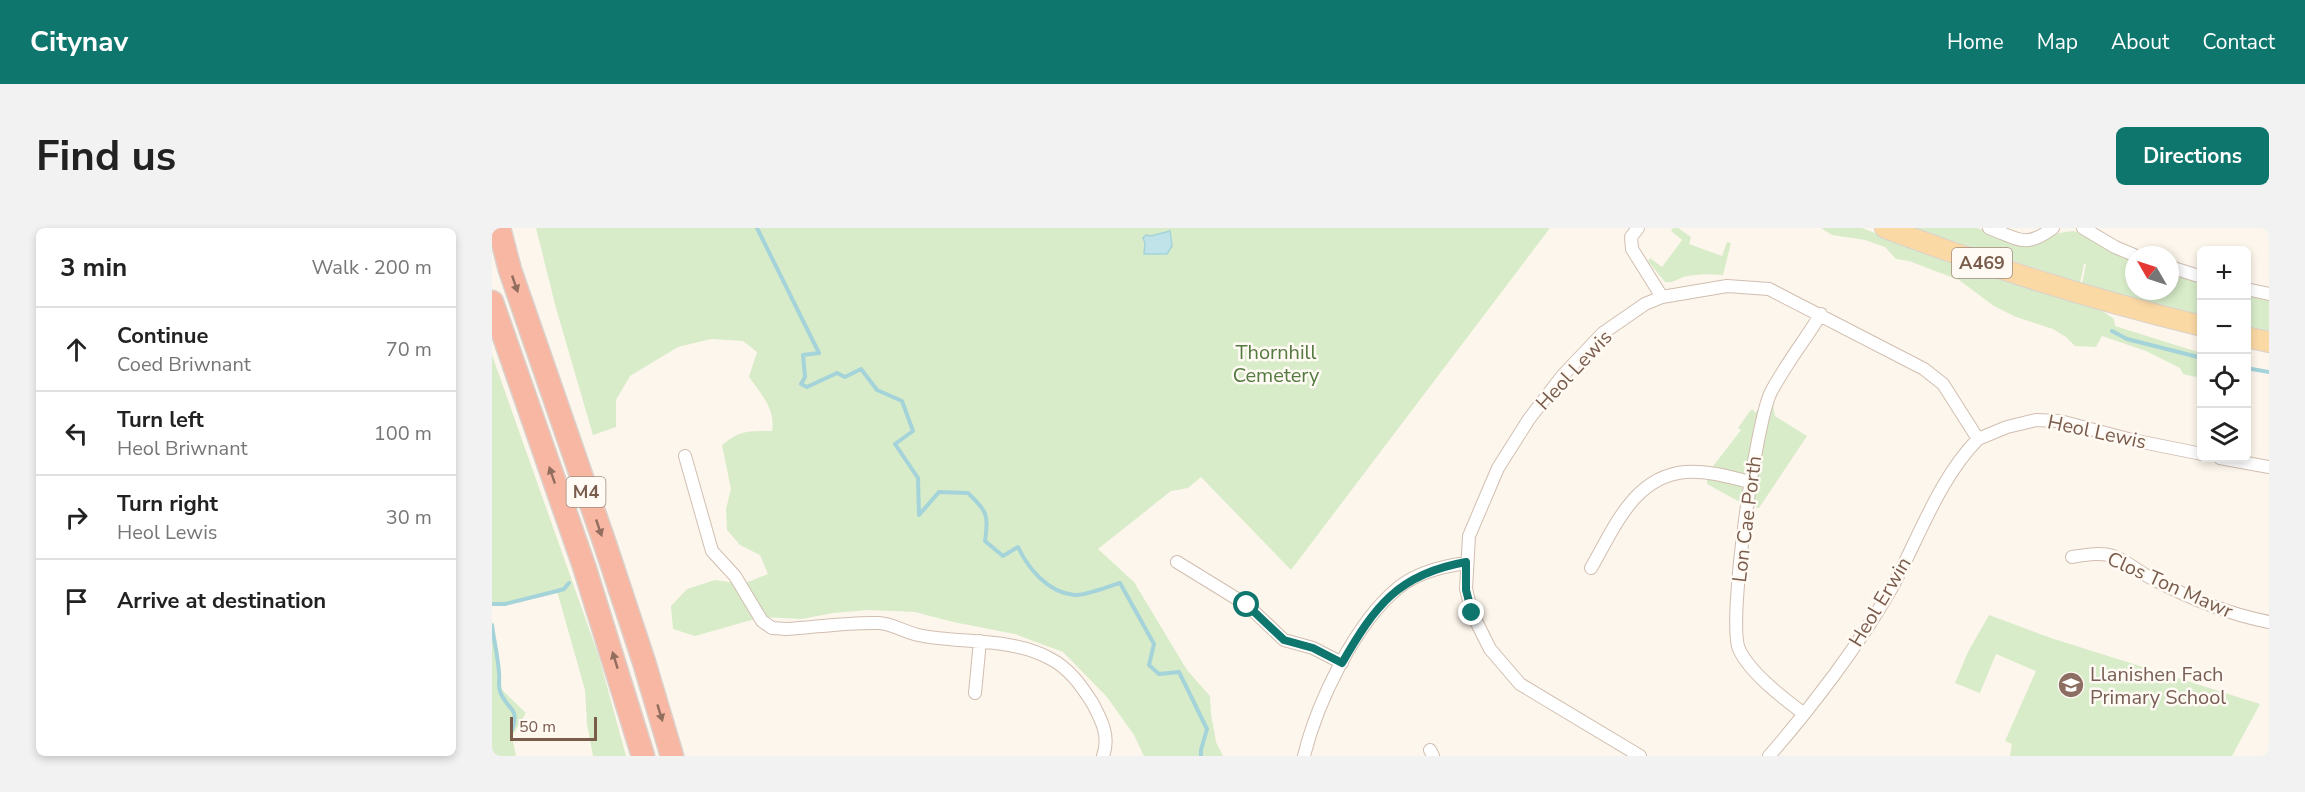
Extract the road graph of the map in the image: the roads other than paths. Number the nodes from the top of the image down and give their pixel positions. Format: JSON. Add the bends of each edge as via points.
{"nodes":[{"id":1,"x":499,"y":228,"type":"edge"},
{"id":2,"x":1638,"y":228,"type":"edge"},
{"id":3,"x":1885,"y":228,"type":"edge"},
{"id":4,"x":1989,"y":228,"type":"edge"},
{"id":5,"x":2053,"y":228,"type":"edge"},
{"id":6,"x":2082,"y":228,"type":"edge"},
{"id":7,"x":2125,"y":251,"type":"edge"},
{"id":8,"x":2179,"y":270,"type":"edge"},
{"id":9,"x":2197,"y":275,"type":"edge"},
{"id":10,"x":2251,"y":290,"type":"edge"},
{"id":11,"x":2269,"y":294,"type":"edge"},
{"id":12,"x":1662,"y":297,"type":"junction"},
{"id":13,"x":492,"y":302,"type":"edge"},
{"id":14,"x":1821,"y":314,"type":"junction"},
{"id":15,"x":2197,"y":325,"type":"edge"},
{"id":16,"x":2251,"y":338,"type":"edge"},
{"id":17,"x":2269,"y":342,"type":"edge"},
{"id":18,"x":1978,"y":439,"type":"junction"},
{"id":19,"x":2197,"y":453,"type":"edge"},
{"id":20,"x":685,"y":456,"type":"dead end"},
{"id":21,"x":2242,"y":462,"type":"edge"},
{"id":22,"x":2269,"y":467,"type":"edge"},
{"id":23,"x":1750,"y":482,"type":"junction"},
{"id":24,"x":2072,"y":557,"type":"dead end"},
{"id":25,"x":1177,"y":562,"type":"dead end"},
{"id":26,"x":1466,"y":562,"type":"junction"},
{"id":27,"x":1591,"y":568,"type":"dead end"},
{"id":28,"x":2269,"y":622,"type":"edge"},
{"id":29,"x":980,"y":641,"type":"junction"},
{"id":30,"x":1342,"y":663,"type":"junction"},
{"id":31,"x":975,"y":693,"type":"dead end"},
{"id":32,"x":1803,"y":713,"type":"junction"},
{"id":33,"x":643,"y":756,"type":"edge"},
{"id":34,"x":672,"y":756,"type":"edge"},
{"id":35,"x":1103,"y":756,"type":"edge"},
{"id":36,"x":1304,"y":756,"type":"edge"},
{"id":37,"x":1638,"y":756,"type":"edge"},
{"id":38,"x":1769,"y":756,"type":"edge"}],
"edges":[{"from":1,"to":34,"type":"highway","number":"M4","one_way":true},
{"from":2,"to":12,"type":"street","via":[[1631,237],[1632,249]]},
{"from":3,"to":15,"type":"main road","number":"A469","via":[[2018,275]]},
{"from":4,"to":5,"type":"street","via":[[2030,241]]},
{"from":6,"to":7,"type":"street"},
{"from":8,"to":9,"type":"street"},
{"from":10,"to":11,"type":"street"},
{"from":12,"to":14,"type":"street","name":"Heol Lewis","via":[[1727,286],[1768,289]]},
{"from":12,"to":26,"type":"street","name":"Heol Lewis","via":[[1603,333],[1529,419],[1498,468],[1469,536]]},
{"from":33,"to":13,"type":"highway","number":"M4","one_way":true,"via":[[584,566]]},
{"from":14,"to":18,"type":"street","name":"Heol Lewis","via":[[1924,369],[1943,384]]},
{"from":14,"to":23,"type":"street","name":"Lon Cae Porth","via":[[1771,393],[1761,422]]},
{"from":16,"to":17,"type":"main road"},
{"from":18,"to":19,"type":"street","name":"Heol Lewis","via":[[2007,426],[2036,420]]},
{"from":18,"to":32,"type":"street","name":"Heol Erwin","via":[[1951,472],[1877,613]]},
{"from":20,"to":29,"type":"street","via":[[712,551],[735,576],[762,621],[772,628],[880,623],[916,635]]},
{"from":21,"to":22,"type":"street"},
{"from":23,"to":27,"type":"street","via":[[1685,472],[1641,489]]},
{"from":23,"to":32,"type":"street","name":"Lon Cae Porth","via":[[1737,604],[1738,647],[1761,676]]},
{"from":24,"to":28,"type":"street","name":"Clos Ton Mawr","via":[[2113,556],[2200,603]]},
{"from":25,"to":30,"type":"street","via":[[1247,605],[1284,640],[1313,648]]},
{"from":26,"to":30,"type":"street","via":[[1427,573],[1399,587],[1376,610]]},
{"from":26,"to":37,"type":"street","name":"Heol Lewis","via":[[1466,590],[1472,613],[1490,649],[1520,684]]},
{"from":29,"to":31,"type":"street"},
{"from":29,"to":35,"type":"street","via":[[1038,653],[1067,669],[1100,717],[1106,742]]},
{"from":30,"to":36,"type":"street","via":[[1319,711]]},
{"from":32,"to":38,"type":"street","name":"Heol Erwin"}]}
